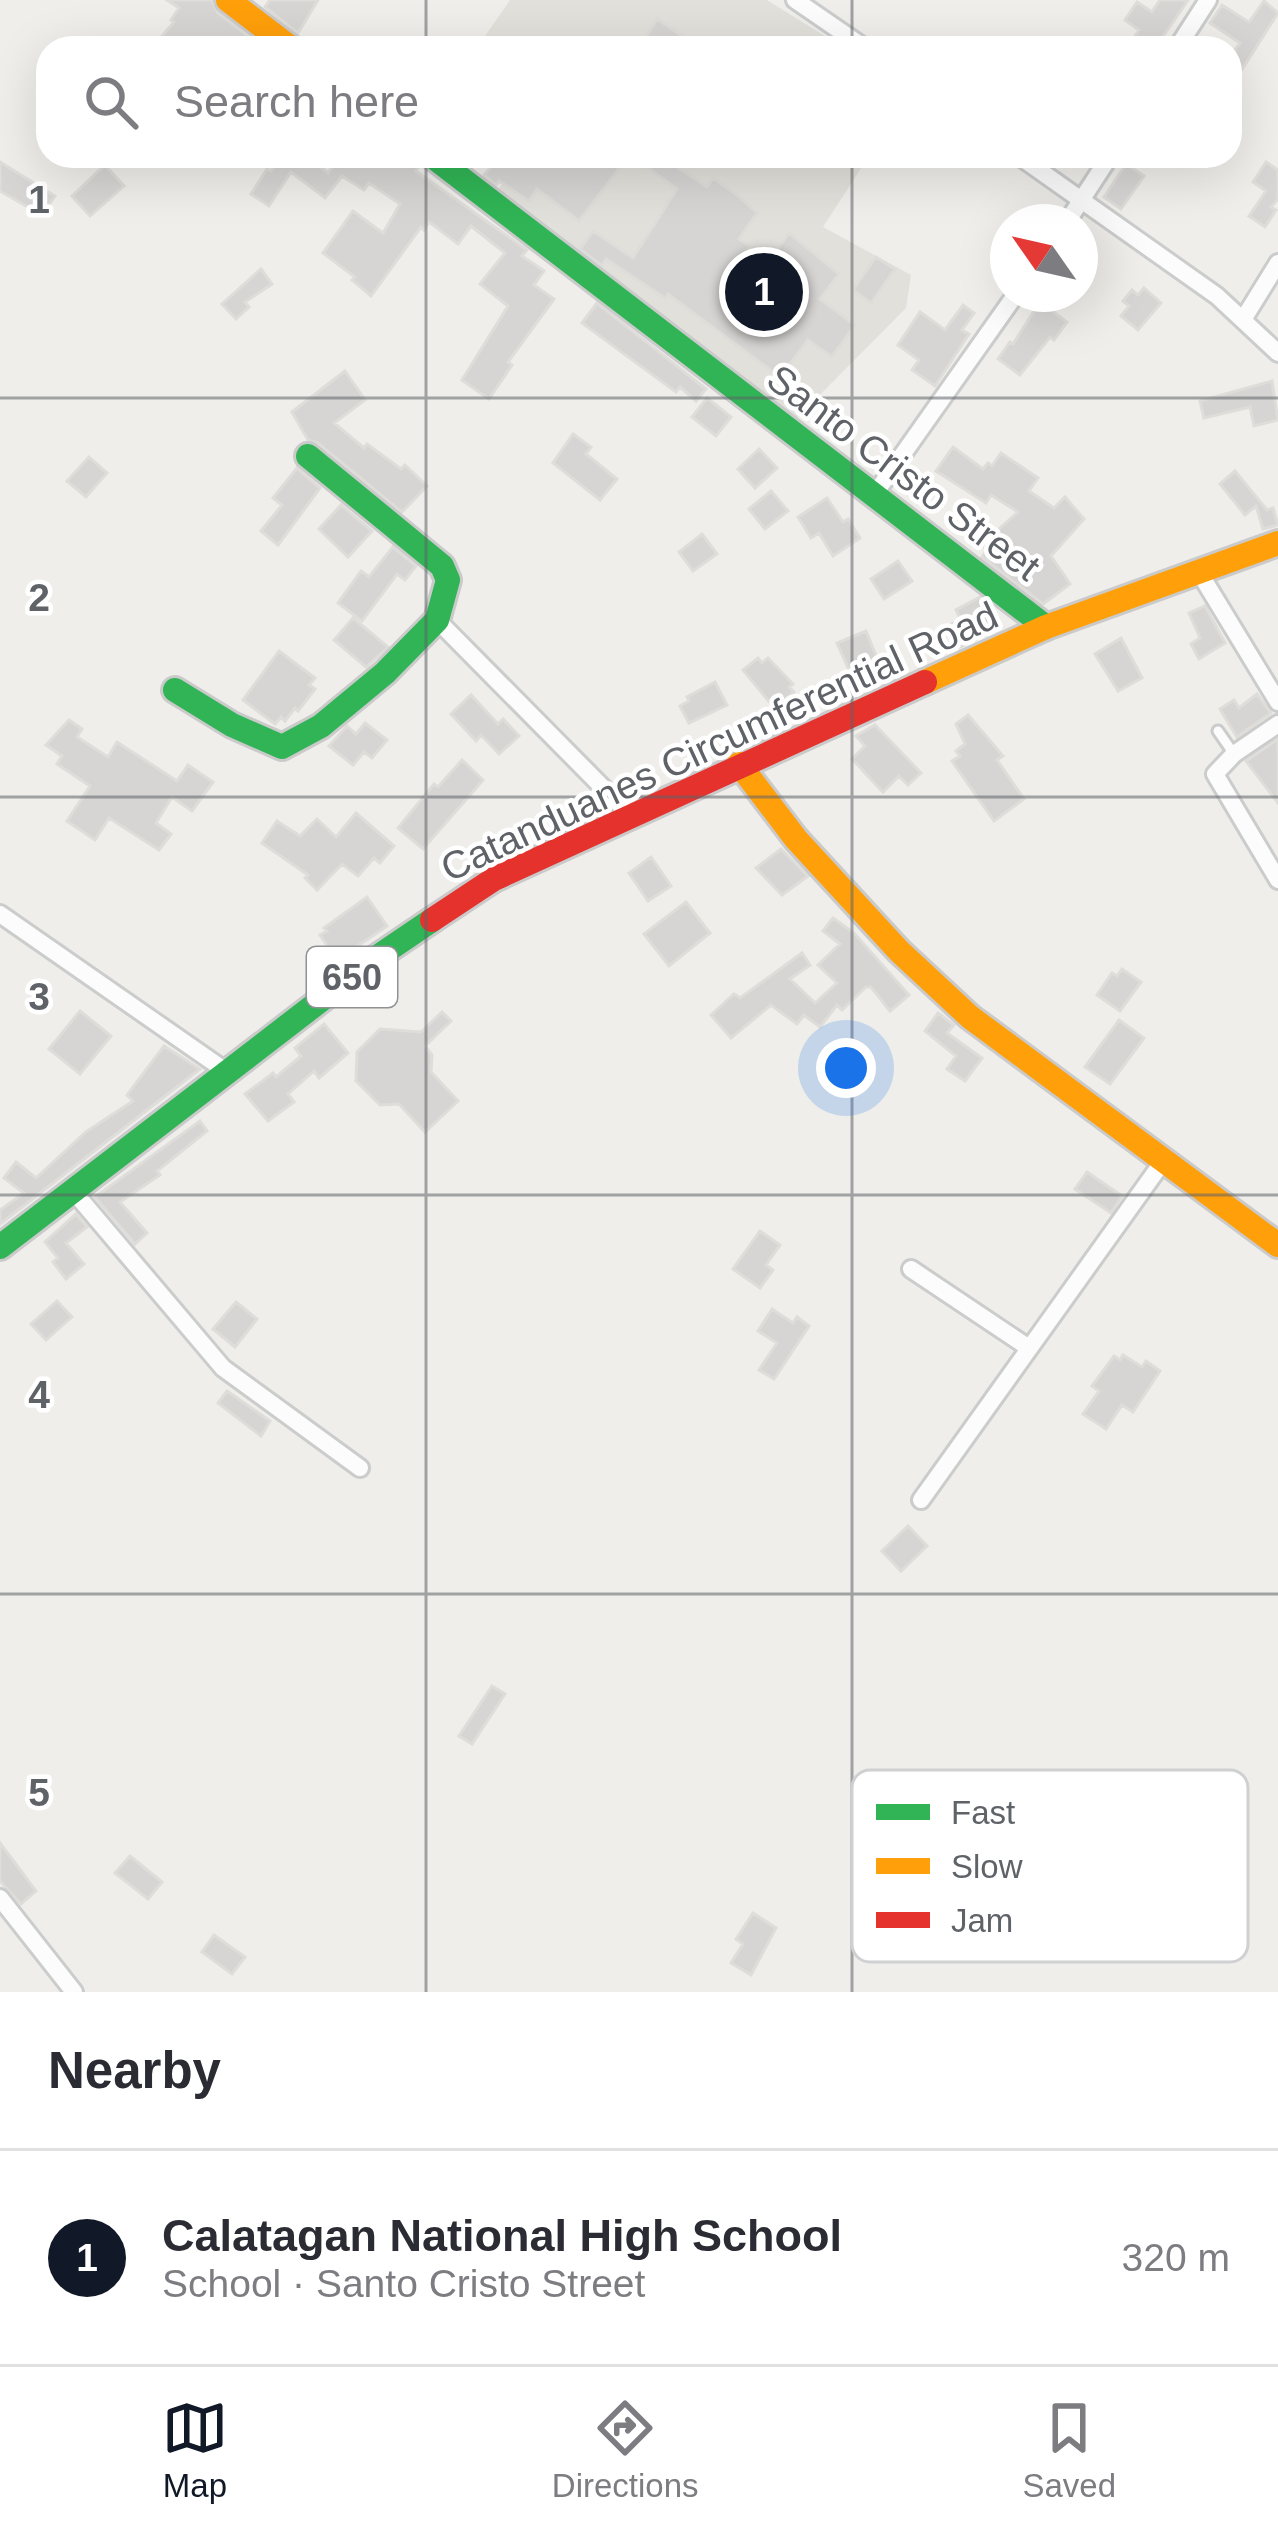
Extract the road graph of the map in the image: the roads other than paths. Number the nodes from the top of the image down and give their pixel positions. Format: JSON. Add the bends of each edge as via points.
{"nodes":[{"id":1,"x":795,"y":0,"type":"edge"},
{"id":2,"x":1208,"y":0,"type":"edge"},
{"id":3,"x":242,"y":4,"type":"edge"},
{"id":4,"x":278,"y":36,"type":"edge"},
{"id":5,"x":848,"y":36,"type":"edge"},
{"id":6,"x":1186,"y":36,"type":"edge"},
{"id":7,"x":448,"y":168,"type":"edge"},
{"id":8,"x":1036,"y":168,"type":"edge"},
{"id":9,"x":1102,"y":168,"type":"edge"},
{"id":10,"x":1082,"y":200,"type":"junction"},
{"id":11,"x":1079,"y":204,"type":"edge"},
{"id":12,"x":1278,"y":262,"type":"edge"},
{"id":13,"x":1003,"y":312,"type":"edge"},
{"id":14,"x":1244,"y":318,"type":"junction"},
{"id":15,"x":1278,"y":353,"type":"edge"},
{"id":16,"x":308,"y":456,"type":"dead end"},
{"id":17,"x":874,"y":495,"type":"junction"},
{"id":18,"x":1278,"y":543,"type":"edge"},
{"id":19,"x":1199,"y":572,"type":"junction"},
{"id":20,"x":437,"y":620,"type":"junction"},
{"id":21,"x":1046,"y":627,"type":"junction"},
{"id":22,"x":175,"y":690,"type":"dead end"},
{"id":23,"x":1278,"y":702,"type":"edge"},
{"id":24,"x":1278,"y":724,"type":"edge"},
{"id":25,"x":1218,"y":731,"type":"dead end"},
{"id":26,"x":1234,"y":754,"type":"junction"},
{"id":27,"x":739,"y":764,"type":"junction"},
{"id":28,"x":629,"y":814,"type":"junction"},
{"id":29,"x":1278,"y":880,"type":"edge"},
{"id":30,"x":0,"y":914,"type":"edge"},
{"id":31,"x":230,"y":1074,"type":"junction"},
{"id":32,"x":1164,"y":1160,"type":"junction"},
{"id":33,"x":74,"y":1192,"type":"junction"},
{"id":34,"x":1278,"y":1245,"type":"edge"},
{"id":35,"x":0,"y":1247,"type":"edge"},
{"id":36,"x":911,"y":1269,"type":"dead end"},
{"id":37,"x":1029,"y":1348,"type":"junction"},
{"id":38,"x":360,"y":1468,"type":"dead end"},
{"id":39,"x":921,"y":1500,"type":"dead end"},
{"id":40,"x":0,"y":1898,"type":"edge"},
{"id":41,"x":74,"y":1992,"type":"edge"}],
"edges":[{"from":1,"to":5,"type":"street"},
{"from":2,"to":6,"type":"street"},
{"from":3,"to":4,"type":"street"},
{"from":7,"to":17,"type":"street","name":"Santo Cristo Street"},
{"from":8,"to":10,"type":"street"},
{"from":9,"to":10,"type":"street"},
{"from":10,"to":11,"type":"street"},
{"from":10,"to":14,"type":"street"},
{"from":12,"to":14,"type":"street"},
{"from":13,"to":17,"type":"street"},
{"from":14,"to":15,"type":"street"},
{"from":16,"to":20,"type":"street","via":[[442,566],[448,580]]},
{"from":17,"to":21,"type":"street","name":"Santo Cristo Street"},
{"from":18,"to":19,"type":"street","name":"Catanduanes Circumferential Road","number":"650"},
{"from":19,"to":21,"type":"street","name":"Catanduanes Circumferential Road","number":"650"},
{"from":19,"to":23,"type":"street"},
{"from":20,"to":22,"type":"street","via":[[369,687],[282,747]]},
{"from":20,"to":28,"type":"street"},
{"from":21,"to":27,"type":"street","name":"Catanduanes Circumferential Road","number":"650"},
{"from":24,"to":26,"type":"street"},
{"from":25,"to":26,"type":"lane"},
{"from":26,"to":29,"type":"street","via":[[1216,779]]},
{"from":27,"to":28,"type":"street","name":"Catanduanes Circumferential Road","number":"650"},
{"from":27,"to":32,"type":"street","via":[[796,839],[913,964],[970,1017]]},
{"from":28,"to":31,"type":"street","name":"Catanduanes Circumferential Road","number":"650","via":[[431,918]]},
{"from":30,"to":31,"type":"street"},
{"from":31,"to":33,"type":"street","name":"Catanduanes Circumferential Road","number":"650"},
{"from":32,"to":34,"type":"street"},
{"from":32,"to":37,"type":"street"},
{"from":33,"to":35,"type":"street","name":"Catanduanes Circumferential Road","number":"650"},
{"from":33,"to":38,"type":"street","via":[[223,1368]]},
{"from":36,"to":37,"type":"street"},
{"from":37,"to":39,"type":"street"},
{"from":40,"to":41,"type":"street"}]}
